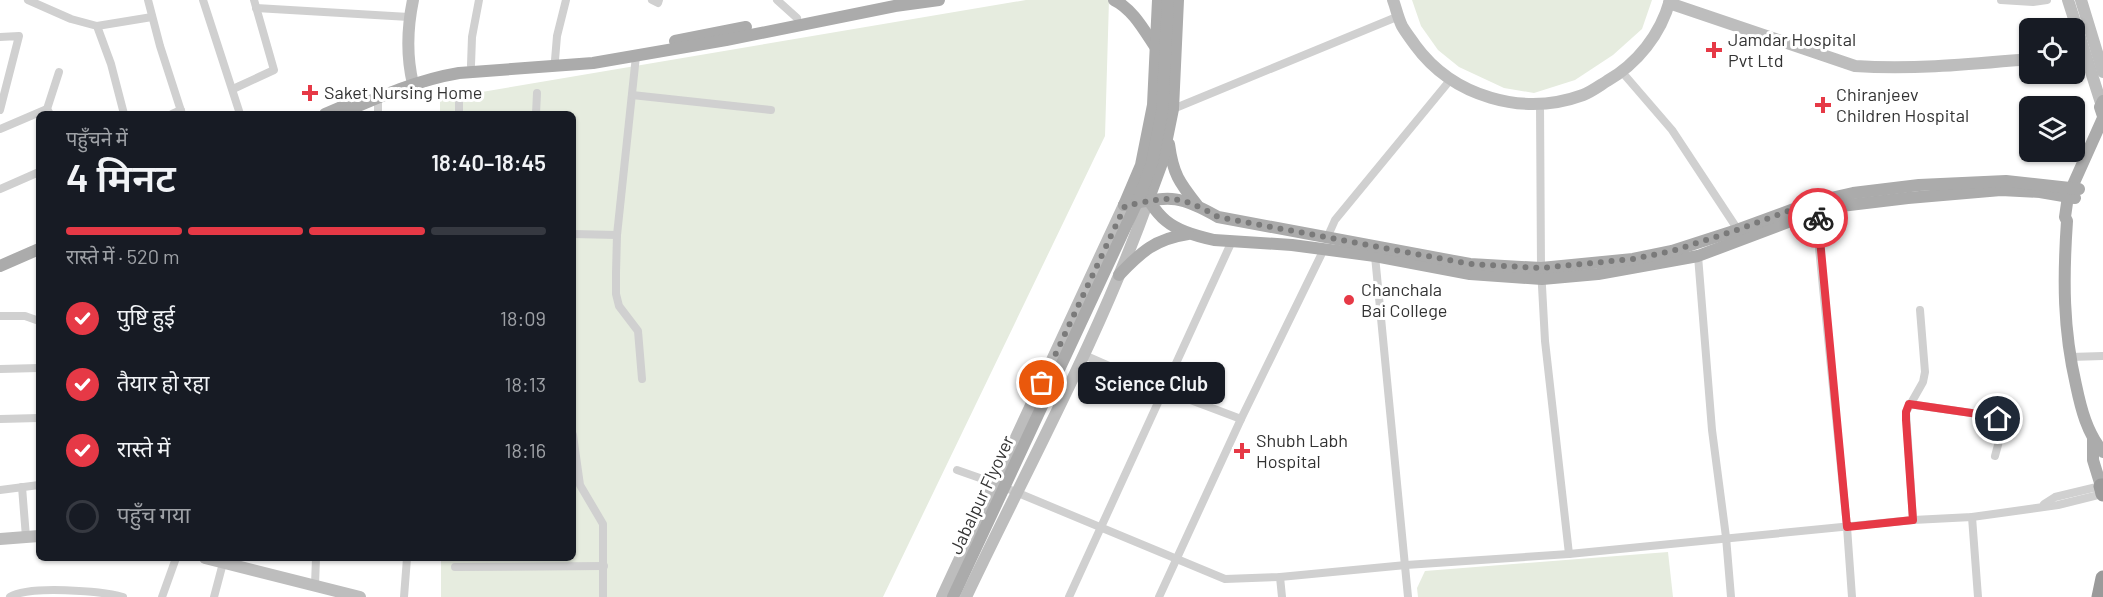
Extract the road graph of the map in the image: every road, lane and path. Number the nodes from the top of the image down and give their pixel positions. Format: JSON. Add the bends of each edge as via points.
{"nodes":[{"id":1,"x":28,"y":0,"type":"edge"},
{"id":2,"x":148,"y":0,"type":"edge"},
{"id":3,"x":203,"y":0,"type":"edge"},
{"id":4,"x":413,"y":0,"type":"edge"},
{"id":5,"x":479,"y":0,"type":"edge"},
{"id":6,"x":566,"y":0,"type":"edge"},
{"id":7,"x":652,"y":0,"type":"edge"},
{"id":8,"x":659,"y":0,"type":"edge"},
{"id":9,"x":777,"y":0,"type":"edge"},
{"id":10,"x":891,"y":0,"type":"edge"},
{"id":11,"x":939,"y":0,"type":"edge"},
{"id":12,"x":1114,"y":0,"type":"edge"},
{"id":13,"x":1158,"y":0,"type":"edge"},
{"id":14,"x":1168,"y":0,"type":"edge"},
{"id":15,"x":1178,"y":0,"type":"edge"},
{"id":16,"x":1393,"y":0,"type":"edge"},
{"id":17,"x":2001,"y":0,"type":"edge"},
{"id":18,"x":2047,"y":0,"type":"edge"},
{"id":19,"x":2068,"y":0,"type":"edge"},
{"id":20,"x":2081,"y":0,"type":"edge"},
{"id":21,"x":2017,"y":1,"type":"edge"},
{"id":22,"x":1669,"y":2,"type":"edge"},
{"id":23,"x":255,"y":4,"type":"edge"},
{"id":24,"x":152,"y":16,"type":"junction"},
{"id":25,"x":1399,"y":16,"type":"junction"},
{"id":26,"x":409,"y":17,"type":"junction"},
{"id":27,"x":797,"y":18,"type":"junction"},
{"id":28,"x":2074,"y":18,"type":"edge"},
{"id":29,"x":2082,"y":18,"type":"edge"},
{"id":30,"x":98,"y":26,"type":"junction"},
{"id":31,"x":0,"y":37,"type":"edge"},
{"id":32,"x":1156,"y":48,"type":"junction"},
{"id":33,"x":2085,"y":49,"type":"edge"},
{"id":34,"x":2085,"y":51,"type":"edge"},
{"id":35,"x":636,"y":56,"type":"junction"},
{"id":36,"x":555,"y":60,"type":"junction"},
{"id":37,"x":2019,"y":60,"type":"edge"},
{"id":38,"x":471,"y":65,"type":"junction"},
{"id":39,"x":59,"y":72,"type":"dead end"},
{"id":40,"x":1622,"y":72,"type":"junction"},
{"id":41,"x":2103,"y":72,"type":"edge"},
{"id":42,"x":1451,"y":79,"type":"junction"},
{"id":43,"x":412,"y":81,"type":"junction"},
{"id":44,"x":233,"y":89,"type":"junction"},
{"id":45,"x":537,"y":93,"type":"dead end"},
{"id":46,"x":632,"y":95,"type":"junction"},
{"id":47,"x":459,"y":97,"type":"dead end"},
{"id":48,"x":378,"y":98,"type":"junction"},
{"id":49,"x":1540,"y":104,"type":"junction"},
{"id":50,"x":1173,"y":109,"type":"junction"},
{"id":51,"x":0,"y":110,"type":"edge"},
{"id":52,"x":771,"y":110,"type":"dead end"},
{"id":53,"x":2103,"y":110,"type":"edge"},
{"id":54,"x":49,"y":111,"type":"edge"},
{"id":55,"x":123,"y":111,"type":"edge"},
{"id":56,"x":182,"y":111,"type":"edge"},
{"id":57,"x":239,"y":111,"type":"edge"},
{"id":58,"x":333,"y":111,"type":"edge"},
{"id":59,"x":347,"y":111,"type":"edge"},
{"id":60,"x":378,"y":111,"type":"edge"},
{"id":61,"x":459,"y":111,"type":"edge"},
{"id":62,"x":536,"y":111,"type":"edge"},
{"id":63,"x":36,"y":116,"type":"edge"},
{"id":64,"x":0,"y":129,"type":"edge"},
{"id":65,"x":1168,"y":137,"type":"junction"},
{"id":66,"x":2103,"y":142,"type":"edge"},
{"id":67,"x":2090,"y":159,"type":"junction"},
{"id":68,"x":36,"y":173,"type":"edge"},
{"id":69,"x":1137,"y":178,"type":"junction"},
{"id":70,"x":0,"y":189,"type":"edge"},
{"id":71,"x":2074,"y":193,"type":"junction"},
{"id":72,"x":1148,"y":201,"type":"junction"},
{"id":73,"x":1197,"y":205,"type":"junction"},
{"id":74,"x":1125,"y":206,"type":"junction"},
{"id":75,"x":1815,"y":207,"type":"junction"},
{"id":76,"x":576,"y":234,"type":"edge"},
{"id":77,"x":1192,"y":234,"type":"junction"},
{"id":78,"x":1740,"y":234,"type":"junction"},
{"id":79,"x":617,"y":235,"type":"junction"},
{"id":80,"x":1232,"y":240,"type":"junction"},
{"id":81,"x":36,"y":242,"type":"edge"},
{"id":82,"x":1325,"y":243,"type":"junction"},
{"id":83,"x":36,"y":250,"type":"edge"},
{"id":84,"x":1376,"y":252,"type":"junction"},
{"id":85,"x":1698,"y":256,"type":"junction"},
{"id":86,"x":0,"y":258,"type":"edge"},
{"id":87,"x":0,"y":266,"type":"edge"},
{"id":88,"x":1542,"y":274,"type":"junction"},
{"id":89,"x":1119,"y":275,"type":"junction"},
{"id":90,"x":1920,"y":310,"type":"dead end"},
{"id":91,"x":0,"y":316,"type":"edge"},
{"id":92,"x":36,"y":320,"type":"edge"},
{"id":93,"x":1084,"y":355,"type":"junction"},
{"id":94,"x":2103,"y":356,"type":"edge"},
{"id":95,"x":2070,"y":357,"type":"junction"},
{"id":96,"x":36,"y":368,"type":"edge"},
{"id":97,"x":0,"y":369,"type":"edge"},
{"id":98,"x":642,"y":379,"type":"dead end"},
{"id":99,"x":1164,"y":390,"type":"junction"},
{"id":100,"x":1909,"y":404,"type":"junction"},
{"id":101,"x":36,"y":418,"type":"edge"},
{"id":102,"x":0,"y":419,"type":"edge"},
{"id":103,"x":1241,"y":419,"type":"junction"},
{"id":104,"x":2093,"y":440,"type":"junction"},
{"id":105,"x":2103,"y":453,"type":"edge"},
{"id":106,"x":1995,"y":456,"type":"dead end"},
{"id":107,"x":957,"y":470,"type":"dead end"},
{"id":108,"x":994,"y":483,"type":"junction"},
{"id":109,"x":576,"y":484,"type":"edge"},
{"id":110,"x":36,"y":485,"type":"edge"},
{"id":111,"x":22,"y":487,"type":"junction"},
{"id":112,"x":2102,"y":489,"type":"edge"},
{"id":113,"x":0,"y":490,"type":"edge"},
{"id":114,"x":1015,"y":494,"type":"junction"},
{"id":115,"x":1972,"y":517,"type":"junction"},
{"id":116,"x":1913,"y":520,"type":"junction"},
{"id":117,"x":1847,"y":527,"type":"junction"},
{"id":118,"x":1102,"y":528,"type":"junction"},
{"id":119,"x":33,"y":536,"type":"edge"},
{"id":120,"x":1726,"y":537,"type":"junction"},
{"id":121,"x":0,"y":539,"type":"edge"},
{"id":122,"x":1569,"y":554,"type":"junction"},
{"id":123,"x":1177,"y":559,"type":"junction"},
{"id":124,"x":175,"y":561,"type":"edge"},
{"id":125,"x":216,"y":561,"type":"edge"},
{"id":126,"x":316,"y":561,"type":"edge"},
{"id":127,"x":407,"y":561,"type":"edge"},
{"id":128,"x":223,"y":563,"type":"junction"},
{"id":129,"x":1406,"y":565,"type":"junction"},
{"id":130,"x":604,"y":566,"type":"junction"},
{"id":131,"x":455,"y":567,"type":"dead end"},
{"id":132,"x":1280,"y":577,"type":"junction"},
{"id":133,"x":2103,"y":578,"type":"edge"},
{"id":134,"x":315,"y":585,"type":"junction"},
{"id":135,"x":106,"y":595,"type":"edge"},
{"id":136,"x":10,"y":597,"type":"edge"},
{"id":137,"x":123,"y":597,"type":"edge"},
{"id":138,"x":162,"y":597,"type":"edge"},
{"id":139,"x":214,"y":597,"type":"edge"},
{"id":140,"x":360,"y":597,"type":"edge"},
{"id":141,"x":404,"y":597,"type":"edge"},
{"id":142,"x":603,"y":597,"type":"edge"},
{"id":143,"x":942,"y":597,"type":"edge"},
{"id":144,"x":953,"y":597,"type":"edge"},
{"id":145,"x":966,"y":597,"type":"edge"},
{"id":146,"x":1069,"y":597,"type":"edge"},
{"id":147,"x":1159,"y":597,"type":"edge"},
{"id":148,"x":1282,"y":597,"type":"edge"},
{"id":149,"x":1408,"y":597,"type":"edge"},
{"id":150,"x":1731,"y":597,"type":"edge"},
{"id":151,"x":1852,"y":597,"type":"edge"},
{"id":152,"x":1978,"y":597,"type":"edge"},
{"id":153,"x":2099,"y":597,"type":"edge"}],
"edges":[{"from":1,"to":30,"type":"street"},
{"from":2,"to":24,"type":"street"},
{"from":3,"to":44,"type":"street"},
{"from":4,"to":26,"type":"street"},
{"from":5,"to":38,"type":"street"},
{"from":6,"to":36,"type":"street"},
{"from":7,"to":8,"type":"street"},
{"from":9,"to":27,"type":"street"},
{"from":10,"to":27,"type":"main road"},
{"from":11,"to":35,"type":"main road"},
{"from":12,"to":32,"type":"main road","via":[[1135,19]]},
{"from":13,"to":32,"type":"main road"},
{"from":14,"to":144,"type":"main road","name":"Jabalpur Flyover","bridge":true,"via":[[1162,113],[1143,189]]},
{"from":15,"to":50,"type":"main road"},
{"from":16,"to":25,"type":"street"},
{"from":17,"to":21,"type":"street"},
{"from":18,"to":21,"type":"street"},
{"from":19,"to":28,"type":"street"},
{"from":20,"to":29,"type":"street"},
{"from":22,"to":37,"type":"street","via":[[1855,66]]},
{"from":22,"to":40,"type":"street","via":[[1658,29]]},
{"from":23,"to":26,"type":"street"},
{"from":23,"to":44,"type":"street","via":[[274,69]]},
{"from":24,"to":30,"type":"street"},
{"from":24,"to":56,"type":"street"},
{"from":25,"to":42,"type":"street","via":[[1427,61]]},
{"from":25,"to":50,"type":"street"},
{"from":26,"to":43,"type":"street","via":[[407,62]]},
{"from":27,"to":36,"type":"main road"},
{"from":30,"to":55,"type":"street"},
{"from":31,"to":51,"type":"street","via":[[19,36]]},
{"from":32,"to":69,"type":"main road","via":[[1153,105]]},
{"from":33,"to":41,"type":"street"},
{"from":34,"to":53,"type":"street"},
{"from":35,"to":43,"type":"main road"},
{"from":35,"to":46,"type":"street"},
{"from":36,"to":38,"type":"main road"},
{"from":38,"to":43,"type":"main road","via":[[432,70]]},
{"from":39,"to":54,"type":"street"},
{"from":40,"to":49,"type":"street","via":[[1584,95]]},
{"from":40,"to":78,"type":"street","via":[[1672,130]]},
{"from":42,"to":49,"type":"street","via":[[1498,101]]},
{"from":42,"to":82,"type":"street","via":[[1335,220]]},
{"from":43,"to":48,"type":"main road"},
{"from":43,"to":58,"type":"main road"},
{"from":44,"to":57,"type":"street"},
{"from":45,"to":62,"type":"street"},
{"from":46,"to":52,"type":"street"},
{"from":46,"to":79,"type":"street"},
{"from":47,"to":61,"type":"street"},
{"from":48,"to":59,"type":"main road"},
{"from":48,"to":60,"type":"street"},
{"from":49,"to":88,"type":"street"},
{"from":50,"to":65,"type":"main road"},
{"from":53,"to":67,"type":"main road"},
{"from":63,"to":64,"type":"street"},
{"from":65,"to":72,"type":"main road"},
{"from":65,"to":73,"type":"main road","via":[[1178,180]]},
{"from":66,"to":67,"type":"main road"},
{"from":67,"to":71,"type":"main road"},
{"from":68,"to":70,"type":"street"},
{"from":69,"to":72,"type":"main road"},
{"from":69,"to":74,"type":"main road"},
{"from":71,"to":75,"type":"main road","via":[[2001,190]]},
{"from":71,"to":95,"type":"main road","via":[[2067,221],[2064,310]]},
{"from":72,"to":73,"type":"main road","via":[[1176,198]]},
{"from":72,"to":74,"type":"main road"},
{"from":72,"to":77,"type":"main road","via":[[1165,222]]},
{"from":72,"to":89,"type":"street"},
{"from":73,"to":82,"type":"main road","via":[[1218,217]]},
{"from":74,"to":108,"type":"street"},
{"from":75,"to":78,"type":"main road"},
{"from":75,"to":117,"type":"street"},
{"from":76,"to":79,"type":"street"},
{"from":77,"to":80,"type":"main road"},
{"from":77,"to":89,"type":"main road","via":[[1154,244]]},
{"from":78,"to":85,"type":"main road"},
{"from":78,"to":88,"type":"main road","via":[[1633,259]]},
{"from":79,"to":98,"type":"street","via":[[617,302],[638,331]]},
{"from":80,"to":82,"type":"main road"},
{"from":80,"to":99,"type":"street"},
{"from":81,"to":86,"type":"main road"},
{"from":82,"to":84,"type":"main road"},
{"from":82,"to":103,"type":"street"},
{"from":83,"to":87,"type":"main road"},
{"from":84,"to":88,"type":"main road","via":[[1470,274]]},
{"from":84,"to":129,"type":"street"},
{"from":85,"to":88,"type":"main road","via":[[1598,274]]},
{"from":85,"to":120,"type":"street","via":[[1712,430]]},
{"from":88,"to":122,"type":"street","via":[[1545,341]]},
{"from":89,"to":93,"type":"street"},
{"from":90,"to":100,"type":"street","via":[[1925,372]]},
{"from":91,"to":92,"type":"street"},
{"from":93,"to":99,"type":"street"},
{"from":93,"to":114,"type":"street"},
{"from":94,"to":95,"type":"street"},
{"from":95,"to":104,"type":"main road","via":[[2081,408]]},
{"from":96,"to":97,"type":"street"},
{"from":99,"to":103,"type":"street"},
{"from":99,"to":118,"type":"street"},
{"from":100,"to":106,"type":"street","via":[[1998,419],[2001,434]]},
{"from":100,"to":116,"type":"street","via":[[1906,420]]},
{"from":101,"to":102,"type":"street"},
{"from":103,"to":123,"type":"street"},
{"from":104,"to":105,"type":"main road"},
{"from":104,"to":112,"type":"main road","via":[[2092,460]]},
{"from":107,"to":108,"type":"street"},
{"from":108,"to":114,"type":"street"},
{"from":108,"to":143,"type":"street"},
{"from":109,"to":130,"type":"street","via":[[603,524]]},
{"from":110,"to":111,"type":"street"},
{"from":111,"to":113,"type":"street"},
{"from":111,"to":119,"type":"street"},
{"from":112,"to":115,"type":"street","via":[[2055,497],[2041,506]]},
{"from":114,"to":118,"type":"street"},
{"from":114,"to":145,"type":"street"},
{"from":115,"to":116,"type":"street"},
{"from":115,"to":152,"type":"street"},
{"from":116,"to":117,"type":"street"},
{"from":117,"to":120,"type":"street"},
{"from":117,"to":151,"type":"street"},
{"from":118,"to":123,"type":"street"},
{"from":118,"to":146,"type":"street"},
{"from":119,"to":121,"type":"street"},
{"from":120,"to":122,"type":"street"},
{"from":120,"to":150,"type":"street"},
{"from":122,"to":129,"type":"street"},
{"from":123,"to":132,"type":"street","via":[[1225,579]]},
{"from":123,"to":147,"type":"street"},
{"from":124,"to":138,"type":"street"},
{"from":125,"to":128,"type":"street"},
{"from":126,"to":134,"type":"street"},
{"from":127,"to":141,"type":"street"},
{"from":128,"to":134,"type":"street"},
{"from":128,"to":139,"type":"street"},
{"from":129,"to":132,"type":"street"},
{"from":129,"to":149,"type":"street"},
{"from":130,"to":131,"type":"street"},
{"from":130,"to":142,"type":"street"},
{"from":132,"to":148,"type":"street"},
{"from":133,"to":153,"type":"highway"},
{"from":134,"to":140,"type":"street"},
{"from":135,"to":136,"type":"street","via":[[39,591]]},
{"from":135,"to":137,"type":"street"}]}
